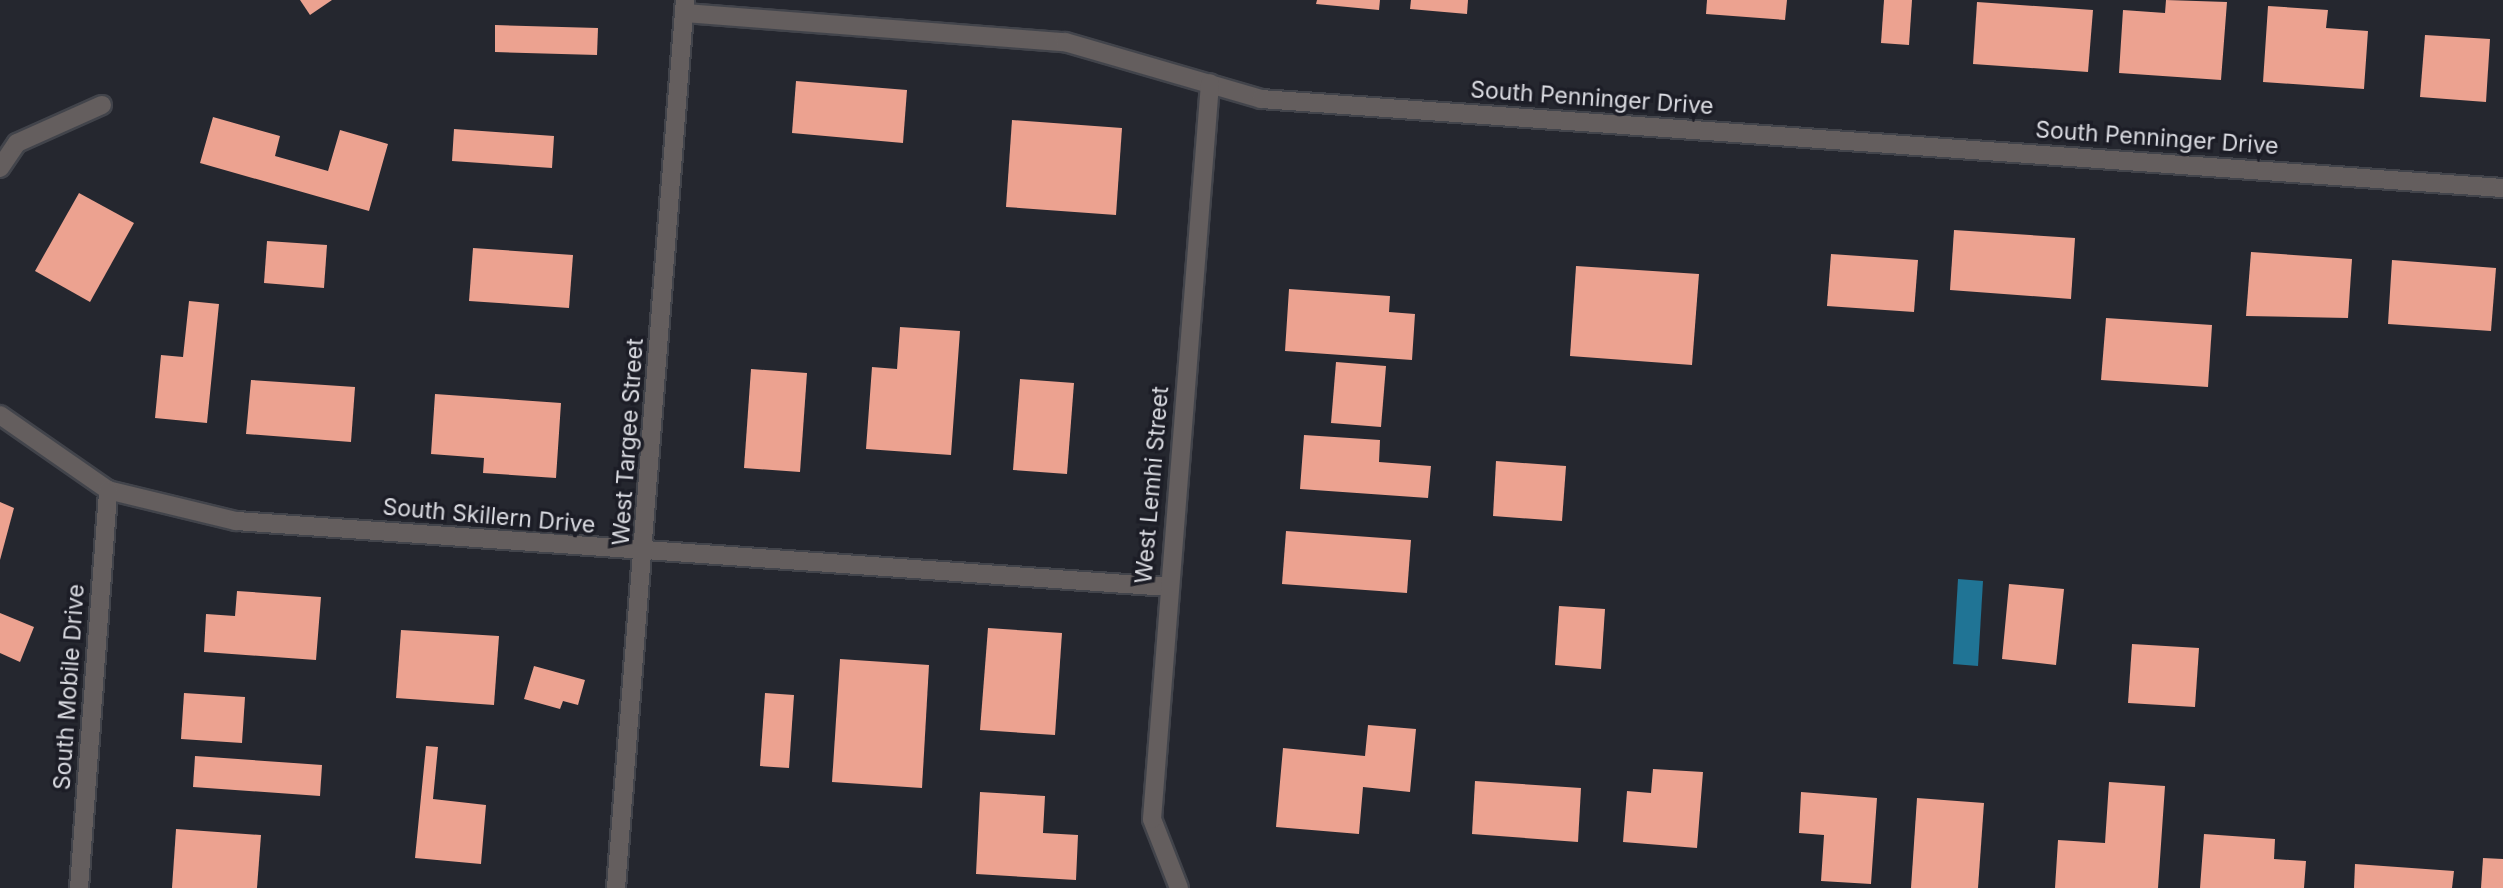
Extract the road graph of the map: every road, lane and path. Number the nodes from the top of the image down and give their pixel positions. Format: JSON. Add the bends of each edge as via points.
{"nodes":[{"id":1,"x":685,"y":6,"type":"edge"},
{"id":2,"x":1210,"y":83,"type":"junction"},
{"id":3,"x":102,"y":105,"type":"dead end"},
{"id":4,"x":0,"y":168,"type":"edge"},
{"id":5,"x":2503,"y":188,"type":"edge"},
{"id":6,"x":0,"y":415,"type":"edge"},
{"id":7,"x":108,"y":490,"type":"junction"},
{"id":8,"x":644,"y":553,"type":"junction"},
{"id":9,"x":1168,"y":587,"type":"junction"},
{"id":10,"x":79,"y":888,"type":"edge"},
{"id":11,"x":616,"y":888,"type":"edge"},
{"id":12,"x":1178,"y":888,"type":"edge"}],
"edges":[{"from":1,"to":2,"type":"street","name":"South Penninger Drive","via":[[1065,42]]},
{"from":1,"to":8,"type":"street","name":"West Targee Street"},
{"from":2,"to":5,"type":"street","name":"South Penninger Drive","via":[[1261,99]]},
{"from":2,"to":9,"type":"street","name":"West Lemhi Street"},
{"from":3,"to":4,"type":"street","via":[[18,143]]},
{"from":6,"to":7,"type":"street","name":"South Skillern Drive"},
{"from":7,"to":8,"type":"street","name":"South Skillern Drive","via":[[236,521]]},
{"from":7,"to":10,"type":"street","name":"South Mobile Drive"},
{"from":8,"to":9,"type":"street","name":"South Skillern Drive"},
{"from":8,"to":11,"type":"street","name":"West Targee Street"},
{"from":9,"to":12,"type":"street","name":"West Lemhi Street","via":[[1152,819]]}]}
